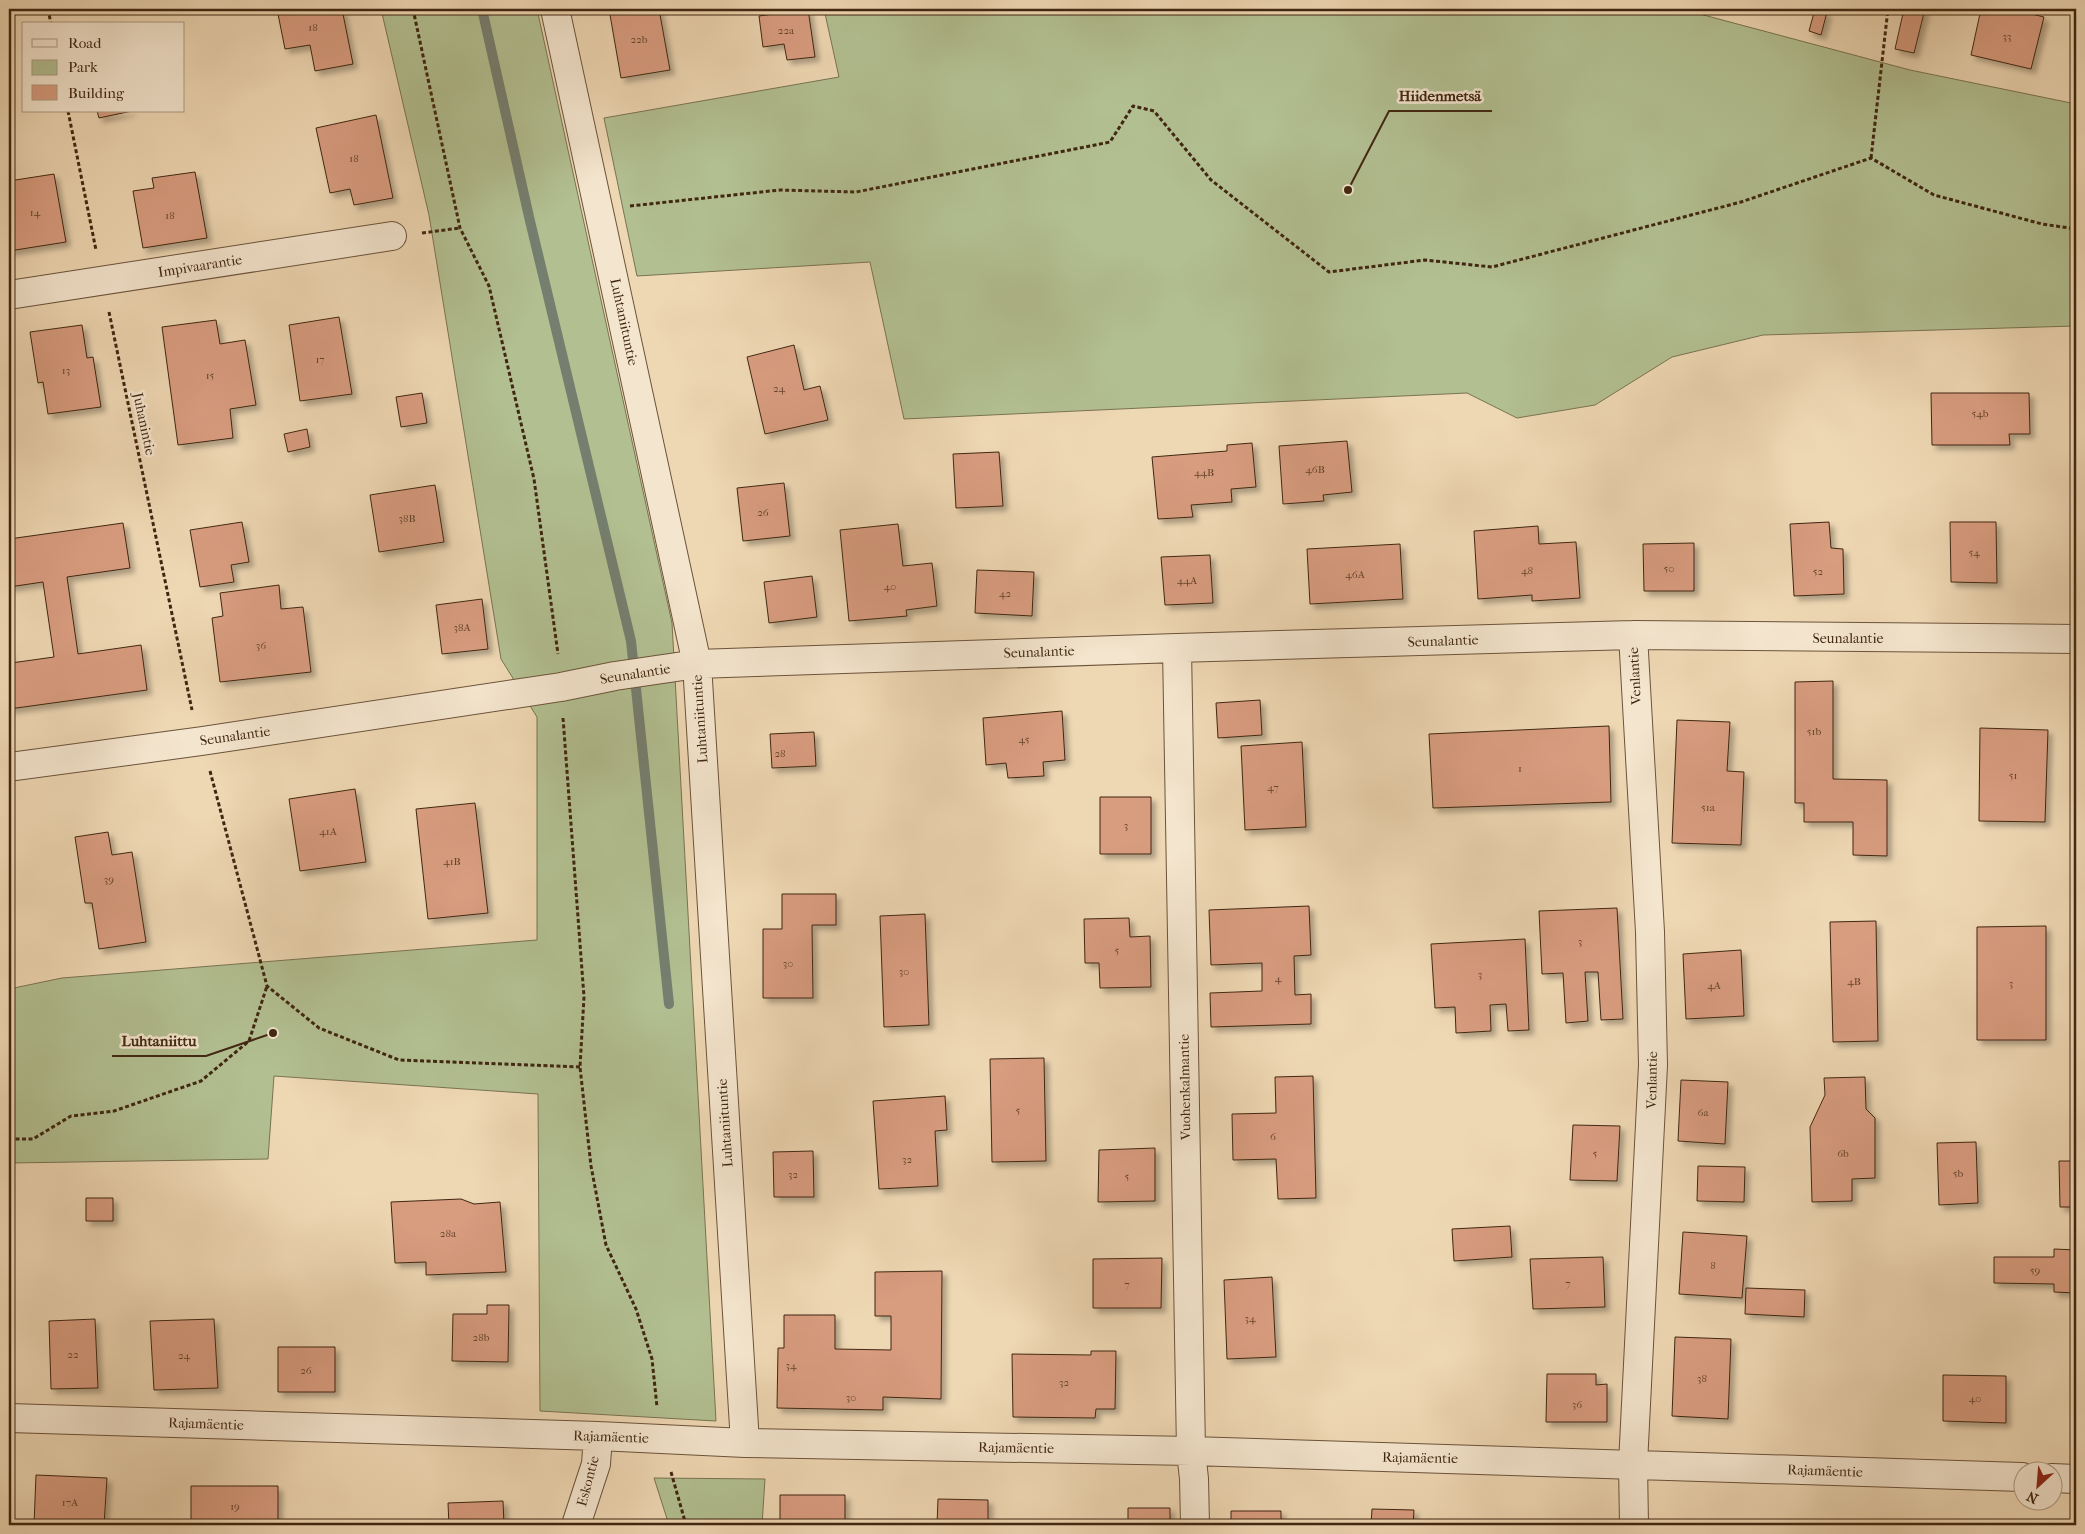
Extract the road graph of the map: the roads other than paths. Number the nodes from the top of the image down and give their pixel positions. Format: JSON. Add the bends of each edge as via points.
{"nodes":[{"id":1,"x":555,"y":9,"type":"edge"},
{"id":2,"x":392,"y":236,"type":"dead end"},
{"id":3,"x":9,"y":295,"type":"edge"},
{"id":4,"x":1633,"y":636,"type":"junction"},
{"id":5,"x":2076,"y":639,"type":"edge"},
{"id":6,"x":1177,"y":648,"type":"junction"},
{"id":7,"x":697,"y":664,"type":"junction"},
{"id":8,"x":9,"y":768,"type":"edge"},
{"id":9,"x":9,"y":1418,"type":"edge"},
{"id":10,"x":598,"y":1436,"type":"junction"},
{"id":11,"x":745,"y":1443,"type":"junction"},
{"id":12,"x":1191,"y":1450,"type":"junction"},
{"id":13,"x":1633,"y":1464,"type":"junction"},
{"id":14,"x":2012,"y":1477,"type":"edge"},
{"id":15,"x":2062,"y":1478,"type":"edge"},
{"id":16,"x":2076,"y":1478,"type":"edge"},
{"id":17,"x":576,"y":1525,"type":"edge"},
{"id":18,"x":1195,"y":1525,"type":"edge"},
{"id":19,"x":1634,"y":1525,"type":"edge"}],
"edges":[{"from":1,"to":7,"type":"street","name":"Luhtaniituntie"},
{"from":2,"to":3,"type":"street","name":"Impivaarantie"},
{"from":4,"to":5,"type":"street","name":"Seunalantie"},
{"from":4,"to":6,"type":"street","name":"Seunalantie"},
{"from":4,"to":13,"type":"street","name":"Venlantie","via":[[1650,932],[1653,1057]]},
{"from":6,"to":7,"type":"street","name":"Seunalantie"},
{"from":6,"to":12,"type":"street","name":"Vuohenkalmantie"},
{"from":7,"to":8,"type":"street","name":"Seunalantie","via":[[561,688]]},
{"from":7,"to":11,"type":"street","name":"Luhtaniituntie"},
{"from":9,"to":10,"type":"street","name":"Rajamäentie"},
{"from":10,"to":11,"type":"street","name":"Rajamäentie"},
{"from":10,"to":17,"type":"street","name":"Eskontie","via":[[596,1464]]},
{"from":11,"to":12,"type":"street","name":"Rajamäentie"},
{"from":12,"to":13,"type":"street","name":"Rajamäentie"},
{"from":12,"to":18,"type":"street","name":"Vuohenkalmantie"},
{"from":13,"to":14,"type":"street","name":"Rajamäentie"},
{"from":13,"to":19,"type":"street","name":"Venlantie"},
{"from":15,"to":16,"type":"street"}]}
